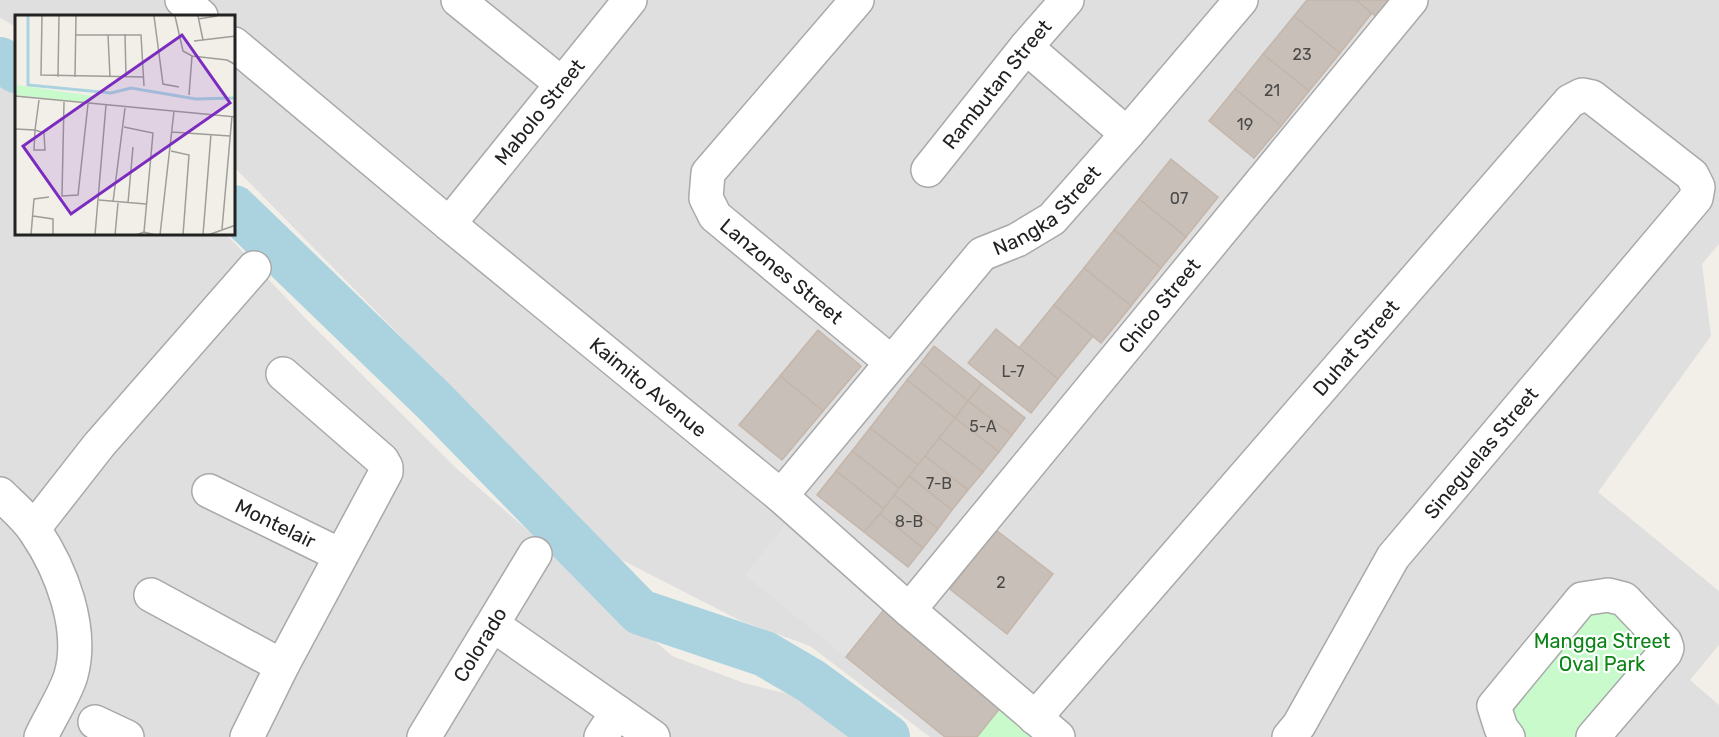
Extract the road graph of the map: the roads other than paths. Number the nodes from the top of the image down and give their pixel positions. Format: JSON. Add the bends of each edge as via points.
{"nodes":[{"id":1,"x":182,"y":0,"type":"edge"},
{"id":2,"x":458,"y":0,"type":"edge"},
{"id":3,"x":630,"y":0,"type":"edge"},
{"id":4,"x":857,"y":0,"type":"edge"},
{"id":5,"x":1067,"y":0,"type":"edge"},
{"id":6,"x":1241,"y":0,"type":"edge"},
{"id":7,"x":1411,"y":0,"type":"edge"},
{"id":8,"x":200,"y":15,"type":"edge"},
{"id":9,"x":236,"y":46,"type":"edge"},
{"id":10,"x":1026,"y":47,"type":"junction"},
{"id":11,"x":562,"y":84,"type":"junction"},
{"id":12,"x":1127,"y":134,"type":"junction"},
{"id":13,"x":928,"y":170,"type":"dead end"},
{"id":14,"x":1698,"y":187,"type":"joint"},
{"id":15,"x":449,"y":224,"type":"junction"},
{"id":16,"x":254,"y":268,"type":"dead end"},
{"id":17,"x":891,"y":362,"type":"junction"},
{"id":18,"x":283,"y":374,"type":"dead end"},
{"id":19,"x":208,"y":491,"type":"dead end"},
{"id":20,"x":0,"y":494,"type":"edge"},
{"id":21,"x":781,"y":496,"type":"junction"},
{"id":22,"x":34,"y":528,"type":"junction"},
{"id":23,"x":536,"y":554,"type":"dead end"},
{"id":24,"x":340,"y":555,"type":"junction"},
{"id":25,"x":151,"y":595,"type":"dead end"},
{"id":26,"x":909,"y":610,"type":"junction"},
{"id":27,"x":493,"y":625,"type":"junction"},
{"id":28,"x":282,"y":666,"type":"junction"},
{"id":29,"x":95,"y":722,"type":"dead end"},
{"id":30,"x":609,"y":725,"type":"edge"},
{"id":31,"x":1046,"y":727,"type":"edge"},
{"id":32,"x":41,"y":737,"type":"edge"},
{"id":33,"x":127,"y":737,"type":"edge"},
{"id":34,"x":247,"y":737,"type":"edge"},
{"id":35,"x":424,"y":737,"type":"edge"},
{"id":36,"x":653,"y":737,"type":"edge"},
{"id":37,"x":1289,"y":737,"type":"edge"},
{"id":38,"x":1508,"y":737,"type":"edge"},
{"id":39,"x":1593,"y":737,"type":"edge"}],
"edges":[{"from":1,"to":8,"type":"street"},
{"from":2,"to":11,"type":"street"},
{"from":3,"to":11,"type":"street","name":"Mabolo Street"},
{"from":4,"to":17,"type":"street","name":"Lanzones Street","via":[[708,173],[706,198],[716,216]]},
{"from":5,"to":10,"type":"street","name":"Rambutan Street"},
{"from":6,"to":12,"type":"street","name":"Nangka Street"},
{"from":7,"to":26,"type":"street","name":"Chico Street"},
{"from":9,"to":15,"type":"street","name":"Kaimito Avenue"},
{"from":10,"to":12,"type":"street"},
{"from":10,"to":13,"type":"street","name":"Rambutan Street"},
{"from":11,"to":15,"type":"street","name":"Mabolo Street"},
{"from":12,"to":17,"type":"street","name":"Nangka Street","via":[[1052,219],[1017,240],[982,254]]},
{"from":14,"to":31,"type":"street","name":"Duhat Street","via":[[1692,176],[1592,97],[1582,95],[1570,101]]},
{"from":14,"to":37,"type":"street","name":"Sineguelas Street","via":[[1696,198],[1393,557]]},
{"from":15,"to":21,"type":"street","name":"Kaimito Avenue"},
{"from":16,"to":22,"type":"street","via":[[99,445]]},
{"from":17,"to":21,"type":"street","name":"Nangka Street"},
{"from":18,"to":24,"type":"street","via":[[386,466]]},
{"from":19,"to":24,"type":"street","name":"Montelair"},
{"from":20,"to":22,"type":"street"},
{"from":21,"to":26,"type":"street","name":"Kaimito Avenue"},
{"from":22,"to":32,"type":"street","via":[[52,560],[72,614],[75,642],[71,675]]},
{"from":23,"to":27,"type":"street","name":"Colorado"},
{"from":24,"to":28,"type":"street"},
{"from":25,"to":28,"type":"street"},
{"from":26,"to":31,"type":"street","name":"Kaimito Avenue"},
{"from":27,"to":30,"type":"street"},
{"from":27,"to":35,"type":"street","name":"Colorado"},
{"from":28,"to":34,"type":"street"},
{"from":29,"to":33,"type":"street"},
{"from":30,"to":36,"type":"street"},
{"from":38,"to":39,"type":"street","via":[[1494,706],[1582,599],[1608,595],[1624,599],[1667,648]]}]}
